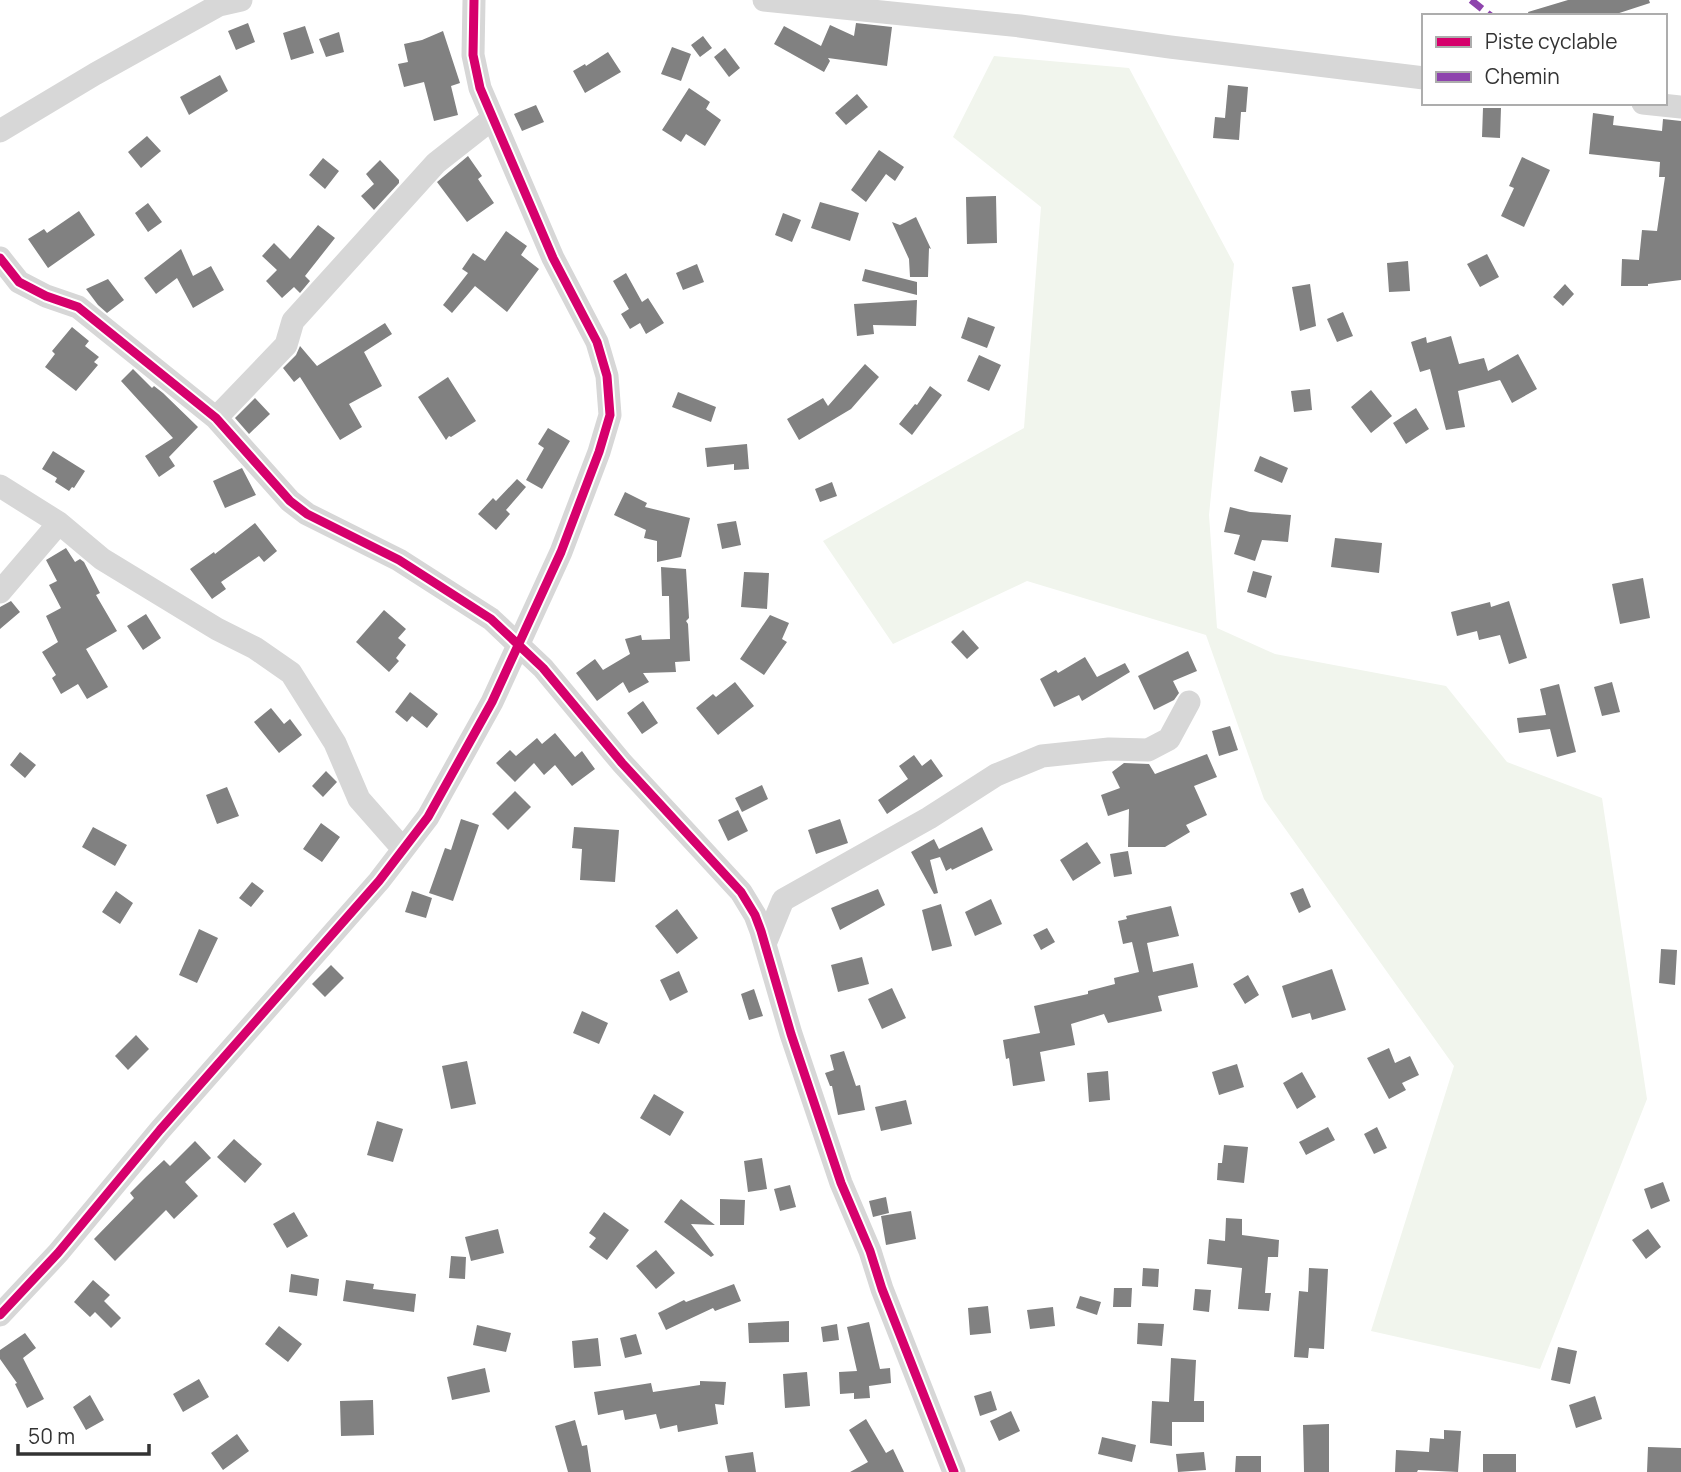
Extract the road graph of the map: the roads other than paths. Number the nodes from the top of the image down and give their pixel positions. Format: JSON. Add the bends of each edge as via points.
{"nodes":[{"id":1,"x":241,"y":0,"type":"edge"},
{"id":2,"x":474,"y":0,"type":"edge"},
{"id":3,"x":764,"y":0,"type":"edge"},
{"id":4,"x":1422,"y":78,"type":"edge"},
{"id":5,"x":1662,"y":105,"type":"edge"},
{"id":6,"x":1681,"y":107,"type":"edge"},
{"id":7,"x":492,"y":119,"type":"junction"},
{"id":8,"x":0,"y":131,"type":"edge"},
{"id":9,"x":0,"y":258,"type":"edge"},
{"id":10,"x":216,"y":418,"type":"junction"},
{"id":11,"x":0,"y":486,"type":"edge"},
{"id":12,"x":59,"y":523,"type":"junction"},
{"id":13,"x":0,"y":592,"type":"edge"},
{"id":14,"x":519,"y":644,"type":"junction"},
{"id":15,"x":1189,"y":702,"type":"dead end"},
{"id":16,"x":403,"y":849,"type":"junction"},
{"id":17,"x":741,"y":892,"type":"junction"},
{"id":18,"x":783,"y":900,"type":"junction"},
{"id":19,"x":765,"y":944,"type":"junction"},
{"id":20,"x":0,"y":1315,"type":"edge"},
{"id":21,"x":954,"y":1472,"type":"edge"}],
"edges":[{"from":1,"to":8,"type":"street","via":[[219,5]]},
{"from":2,"to":7,"type":"street","via":[[473,55]]},
{"from":3,"to":4,"type":"street","via":[[1020,26]]},
{"from":5,"to":6,"type":"street"},
{"from":7,"to":10,"type":"street","via":[[436,163],[395,207],[293,321],[286,345]]},
{"from":7,"to":14,"type":"street","via":[[553,258],[597,342],[607,376],[610,415],[561,551]]},
{"from":9,"to":10,"type":"street","via":[[19,282],[78,307]]},
{"from":10,"to":14,"type":"street","via":[[307,514],[399,560],[461,598]]},
{"from":11,"to":12,"type":"street"},
{"from":12,"to":13,"type":"street"},
{"from":12,"to":16,"type":"street","via":[[102,559],[291,673],[335,743],[359,799]]},
{"from":14,"to":16,"type":"street","via":[[434,806]]},
{"from":14,"to":17,"type":"street"},
{"from":15,"to":18,"type":"street","via":[[1169,739],[1148,750],[1109,748],[1042,757],[996,775]]},
{"from":16,"to":20,"type":"street"},
{"from":17,"to":18,"type":"street"},
{"from":17,"to":19,"type":"street"},
{"from":18,"to":19,"type":"street"},
{"from":19,"to":21,"type":"street","via":[[841,1183]]}]}
